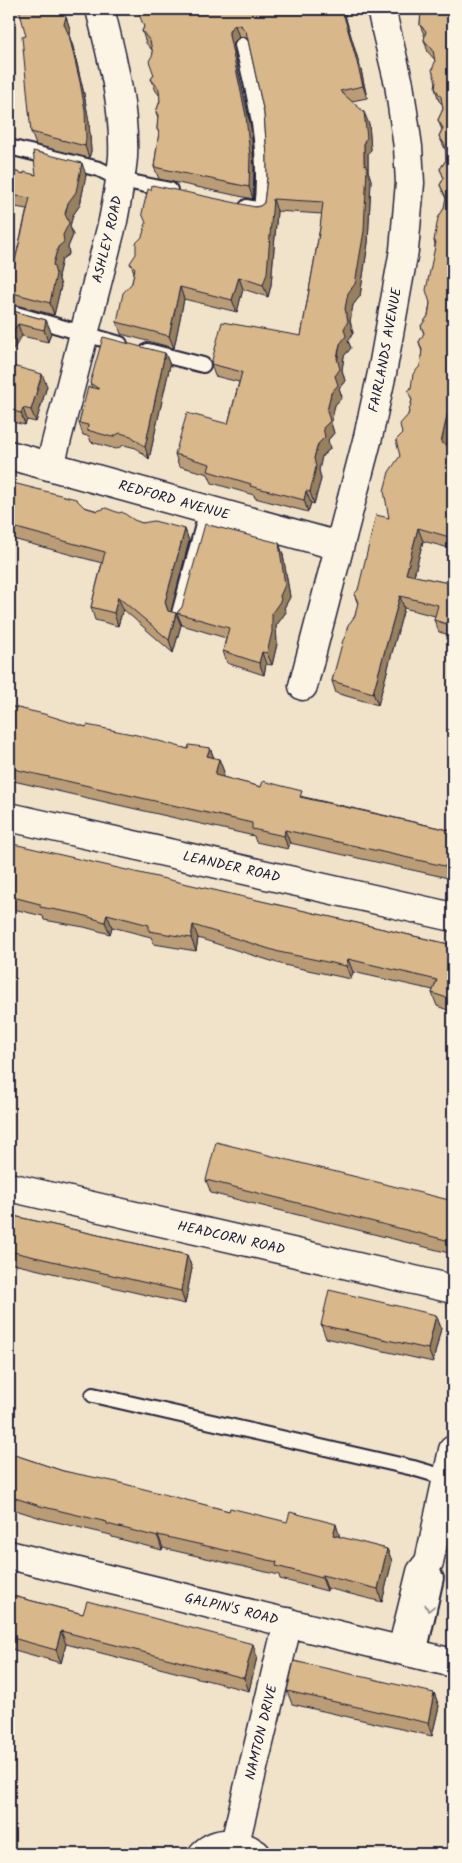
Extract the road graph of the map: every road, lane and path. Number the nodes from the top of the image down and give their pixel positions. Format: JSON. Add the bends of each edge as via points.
{"nodes":[{"id":1,"x":100,"y":9,"type":"edge"},
{"id":2,"x":381,"y":9,"type":"edge"},
{"id":3,"x":242,"y":44,"type":"dead end"},
{"id":4,"x":9,"y":147,"type":"edge"},
{"id":5,"x":121,"y":180,"type":"junction"},
{"id":6,"x":186,"y":194,"type":"edge"},
{"id":7,"x":233,"y":204,"type":"edge"},
{"id":8,"x":9,"y":312,"type":"edge"},
{"id":9,"x":85,"y":334,"type":"junction"},
{"id":10,"x":203,"y":365,"type":"dead end"},
{"id":11,"x":9,"y":455,"type":"edge"},
{"id":12,"x":50,"y":466,"type":"junction"},
{"id":13,"x":207,"y":510,"type":"junction"},
{"id":14,"x":339,"y":546,"type":"junction"},
{"id":15,"x":178,"y":617,"type":"edge"},
{"id":16,"x":303,"y":686,"type":"dead end"},
{"id":17,"x":9,"y":817,"type":"edge"},
{"id":18,"x":453,"y":917,"type":"edge"},
{"id":19,"x":9,"y":1187,"type":"edge"},
{"id":20,"x":453,"y":1289,"type":"edge"},
{"id":21,"x":93,"y":1395,"type":"dead end"},
{"id":22,"x":453,"y":1450,"type":"edge"},
{"id":23,"x":447,"y":1478,"type":"junction"},
{"id":24,"x":9,"y":1555,"type":"edge"},
{"id":25,"x":288,"y":1622,"type":"junction"},
{"id":26,"x":411,"y":1652,"type":"junction"},
{"id":27,"x":453,"y":1663,"type":"edge"},
{"id":28,"x":246,"y":1849,"type":"edge"},
{"id":29,"x":203,"y":1854,"type":"edge"}],
"edges":[{"from":1,"to":5,"type":"street","name":"ASHLEY ROAD","via":[[118,87],[123,155]]},
{"from":2,"to":14,"type":"street","name":"FAIRLANDS AVENUE","via":[[399,84],[410,183],[404,250],[382,373]]},
{"from":3,"to":7,"type":"lane","via":[[260,126],[263,190],[261,210]]},
{"from":4,"to":5,"type":"lane","via":[[99,169]]},
{"from":5,"to":6,"type":"lane"},
{"from":5,"to":9,"type":"street","name":"ASHLEY ROAD"},
{"from":8,"to":9,"type":"lane"},
{"from":9,"to":10,"type":"lane"},
{"from":9,"to":12,"type":"street","name":"ASHLEY ROAD"},
{"from":11,"to":12,"type":"street","name":"REDFORD AVENUE"},
{"from":12,"to":13,"type":"street","name":"REDFORD AVENUE"},
{"from":13,"to":14,"type":"street","name":"REDFORD AVENUE"},
{"from":13,"to":15,"type":"lane"},
{"from":14,"to":16,"type":"street","name":"FAIRLANDS AVENUE"},
{"from":17,"to":18,"type":"street","name":"LEANDER ROAD"},
{"from":19,"to":20,"type":"street","name":"HEADCORN ROAD"},
{"from":21,"to":23,"type":"lane"},
{"from":22,"to":23,"type":"street"},
{"from":23,"to":26,"type":"street","via":[[430,1562],[421,1572]]},
{"from":24,"to":25,"type":"street","name":"GALPIN'S ROAD"},
{"from":25,"to":26,"type":"street","name":"GALPIN'S ROAD"},
{"from":25,"to":28,"type":"street","name":"NAMTON DRIVE"},
{"from":26,"to":27,"type":"street","name":"GALPIN'S ROAD"},
{"from":28,"to":29,"type":"street","name":"NAMTON DRIVE","via":[[219,1845]]}]}
